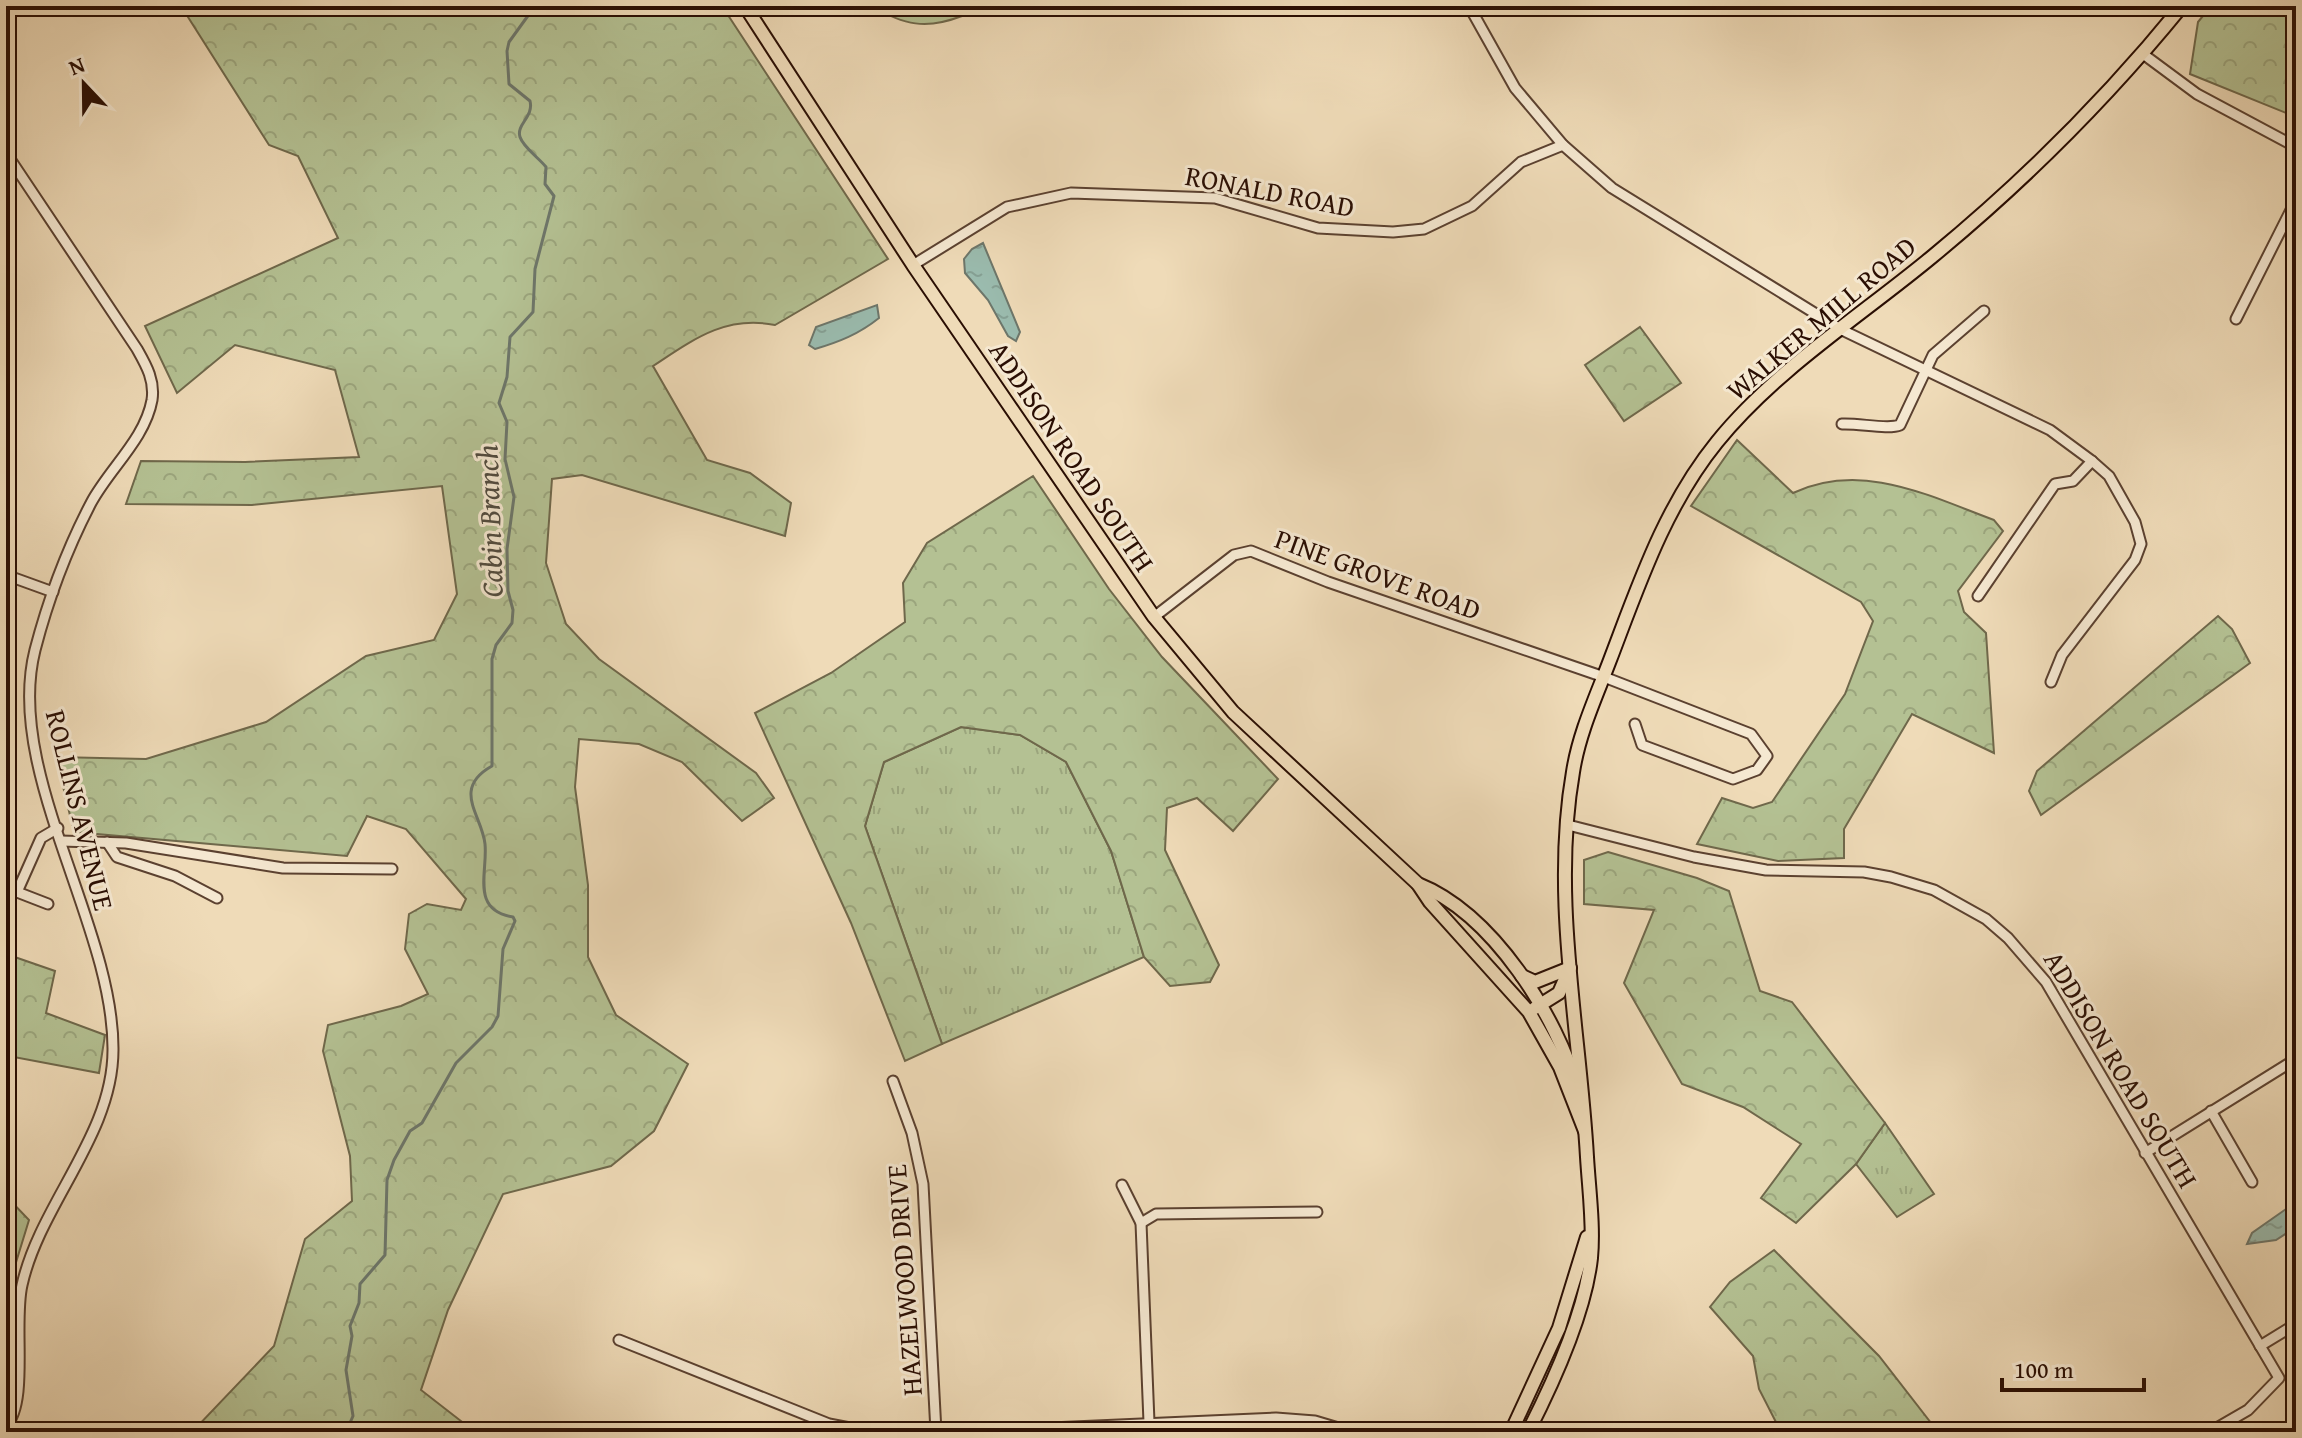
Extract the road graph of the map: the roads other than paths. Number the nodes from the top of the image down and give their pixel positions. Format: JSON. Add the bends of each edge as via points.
{"nodes":[{"id":1,"x":745,"y":6,"type":"edge"},
{"id":2,"x":1469,"y":6,"type":"edge"},
{"id":3,"x":2182,"y":6,"type":"edge"},
{"id":4,"x":2143,"y":54,"type":"junction"},
{"id":5,"x":1563,"y":145,"type":"junction"},
{"id":6,"x":2296,"y":147,"type":"edge"},
{"id":7,"x":6,"y":153,"type":"edge"},
{"id":8,"x":10,"y":170,"type":"edge"},
{"id":9,"x":2296,"y":200,"type":"edge"},
{"id":10,"x":913,"y":265,"type":"junction"},
{"id":11,"x":1984,"y":311,"type":"dead end"},
{"id":12,"x":2236,"y":319,"type":"dead end"},
{"id":13,"x":1842,"y":330,"type":"junction"},
{"id":14,"x":1925,"y":372,"type":"junction"},
{"id":15,"x":1842,"y":424,"type":"dead end"},
{"id":16,"x":2092,"y":461,"type":"junction"},
{"id":17,"x":6,"y":575,"type":"edge"},
{"id":18,"x":53,"y":592,"type":"junction"},
{"id":19,"x":1978,"y":596,"type":"dead end"},
{"id":20,"x":1154,"y":617,"type":"junction"},
{"id":21,"x":1604,"y":677,"type":"junction"},
{"id":22,"x":2051,"y":682,"type":"dead end"},
{"id":23,"x":1635,"y":724,"type":"dead end"},
{"id":24,"x":1568,"y":825,"type":"junction"},
{"id":25,"x":58,"y":828,"type":"junction"},
{"id":26,"x":61,"y":841,"type":"junction"},
{"id":27,"x":107,"y":842,"type":"junction"},
{"id":28,"x":392,"y":869,"type":"dead end"},
{"id":29,"x":1418,"y":884,"type":"junction"},
{"id":30,"x":217,"y":898,"type":"dead end"},
{"id":31,"x":48,"y":904,"type":"dead end"},
{"id":32,"x":1570,"y":968,"type":"junction"},
{"id":33,"x":1522,"y":976,"type":"junction"},
{"id":34,"x":1542,"y":1004,"type":"junction"},
{"id":35,"x":1529,"y":1012,"type":"junction"},
{"id":36,"x":2296,"y":1059,"type":"edge"},
{"id":37,"x":893,"y":1081,"type":"dead end"},
{"id":38,"x":2211,"y":1111,"type":"junction"},
{"id":39,"x":1586,"y":1127,"type":"junction"},
{"id":40,"x":2145,"y":1153,"type":"junction"},
{"id":41,"x":2252,"y":1182,"type":"dead end"},
{"id":42,"x":1122,"y":1185,"type":"dead end"},
{"id":43,"x":1317,"y":1212,"type":"dead end"},
{"id":44,"x":1141,"y":1223,"type":"junction"},
{"id":45,"x":1589,"y":1230,"type":"junction"},
{"id":46,"x":2296,"y":1324,"type":"edge"},
{"id":47,"x":619,"y":1340,"type":"dead end"},
{"id":48,"x":2260,"y":1346,"type":"junction"},
{"id":49,"x":1149,"y":1422,"type":"junction"},
{"id":50,"x":6,"y":1426,"type":"edge"},
{"id":51,"x":871,"y":1432,"type":"edge"},
{"id":52,"x":936,"y":1432,"type":"edge"},
{"id":53,"x":959,"y":1432,"type":"edge"},
{"id":54,"x":1352,"y":1432,"type":"edge"},
{"id":55,"x":1511,"y":1432,"type":"edge"},
{"id":56,"x":1528,"y":1432,"type":"edge"},
{"id":57,"x":2210,"y":1432,"type":"edge"}],
"edges":[{"from":1,"to":10,"type":"main road","name":"ADDISON ROAD SOUTH"},
{"from":2,"to":5,"type":"street","via":[[1515,88]]},
{"from":3,"to":4,"type":"main road","name":"WALKER MILL ROAD"},
{"from":4,"to":6,"type":"street","via":[[2197,94]]},
{"from":4,"to":13,"type":"main road","name":"WALKER MILL ROAD","via":[[1971,223]]},
{"from":5,"to":10,"type":"street","name":"RONALD ROAD","via":[[1521,162],[1472,206],[1424,229],[1318,228],[1215,198],[1071,193],[1007,207]]},
{"from":5,"to":13,"type":"street","via":[[1612,188]]},
{"from":7,"to":8,"type":"street","name":"ROLLINS AVENUE"},
{"from":8,"to":18,"type":"street","name":"ROLLINS AVENUE","via":[[137,349],[152,384],[145,422],[91,504]]},
{"from":9,"to":12,"type":"street"},
{"from":10,"to":20,"type":"main road","name":"ADDISON ROAD SOUTH"},
{"from":11,"to":14,"type":"street","via":[[1940,347]]},
{"from":13,"to":14,"type":"street"},
{"from":13,"to":21,"type":"main road","name":"WALKER MILL ROAD","via":[[1749,406],[1689,480],[1649,559]]},
{"from":14,"to":15,"type":"street","via":[[1897,427]]},
{"from":14,"to":16,"type":"street","via":[[2050,430]]},
{"from":16,"to":19,"type":"street","via":[[2073,481],[2055,484]]},
{"from":16,"to":22,"type":"street","via":[[2109,476],[2135,522],[2140,548],[2062,655]]},
{"from":17,"to":18,"type":"street"},
{"from":18,"to":25,"type":"street","name":"ROLLINS AVENUE","via":[[29,690],[34,740]]},
{"from":20,"to":21,"type":"street","name":"PINE GROVE ROAD","via":[[1234,555],[1251,551]]},
{"from":20,"to":29,"type":"main road","name":"ADDISON ROAD SOUTH","via":[[1233,712]]},
{"from":21,"to":23,"type":"street","name":"PINE GROVE ROAD","via":[[1751,734],[1767,756],[1757,770],[1733,779],[1642,745]]},
{"from":21,"to":24,"type":"main road","name":"WALKER MILL ROAD","via":[[1577,750]]},
{"from":24,"to":32,"type":"main road","name":"WALKER MILL ROAD"},
{"from":24,"to":40,"type":"street","name":"ADDISON ROAD SOUTH","via":[[1766,870],[1891,877],[1951,898],[1997,928],[2036,970]]},
{"from":25,"to":26,"type":"street","name":"ROLLINS AVENUE"},
{"from":25,"to":31,"type":"street","via":[[41,838],[17,892]]},
{"from":26,"to":27,"type":"street"},
{"from":26,"to":50,"type":"street","name":"ROLLINS AVENUE","via":[[109,1002],[113,1054],[104,1103],[26,1269],[17,1319],[18,1404]]},
{"from":27,"to":28,"type":"street","via":[[283,868]]},
{"from":27,"to":30,"type":"street","via":[[117,857],[175,876]]},
{"from":29,"to":33,"type":"main road","name":"ADDISON ROAD SOUTH","via":[[1439,892]]},
{"from":29,"to":35,"type":"main road","name":"ADDISON ROAD SOUTH"},
{"from":32,"to":33,"type":"main road","via":[[1535,982]]},
{"from":32,"to":34,"type":"main road","via":[[1559,993]]},
{"from":32,"to":39,"type":"main road","name":"WALKER MILL ROAD"},
{"from":33,"to":34,"type":"main road","name":"ADDISON ROAD SOUTH"},
{"from":34,"to":35,"type":"main road"},
{"from":34,"to":39,"type":"main road","name":"ADDISON ROAD SOUTH","via":[[1560,1040]]},
{"from":35,"to":39,"type":"main road","name":"WALKER MILL ROAD"},
{"from":36,"to":38,"type":"street"},
{"from":37,"to":52,"type":"street","name":"HAZELWOOD DRIVE","via":[[923,1184]]},
{"from":38,"to":40,"type":"street"},
{"from":38,"to":41,"type":"street"},
{"from":39,"to":45,"type":"main road","name":"WALKER MILL ROAD"},
{"from":40,"to":48,"type":"street","name":"ADDISON ROAD SOUTH"},
{"from":42,"to":44,"type":"street"},
{"from":43,"to":44,"type":"street","via":[[1156,1214]]},
{"from":44,"to":49,"type":"street"},
{"from":45,"to":55,"type":"main road","name":"WALKER MILL ROAD","via":[[1559,1328]]},
{"from":45,"to":56,"type":"main road","name":"WALKER MILL ROAD","via":[[1591,1258],[1580,1303]]},
{"from":46,"to":48,"type":"street"},
{"from":47,"to":51,"type":"street","via":[[829,1424]]},
{"from":48,"to":57,"type":"street","name":"ADDISON ROAD SOUTH","via":[[2279,1378],[2248,1410]]},
{"from":49,"to":53,"type":"street"},
{"from":49,"to":54,"type":"street","via":[[1296,1419]]}]}
